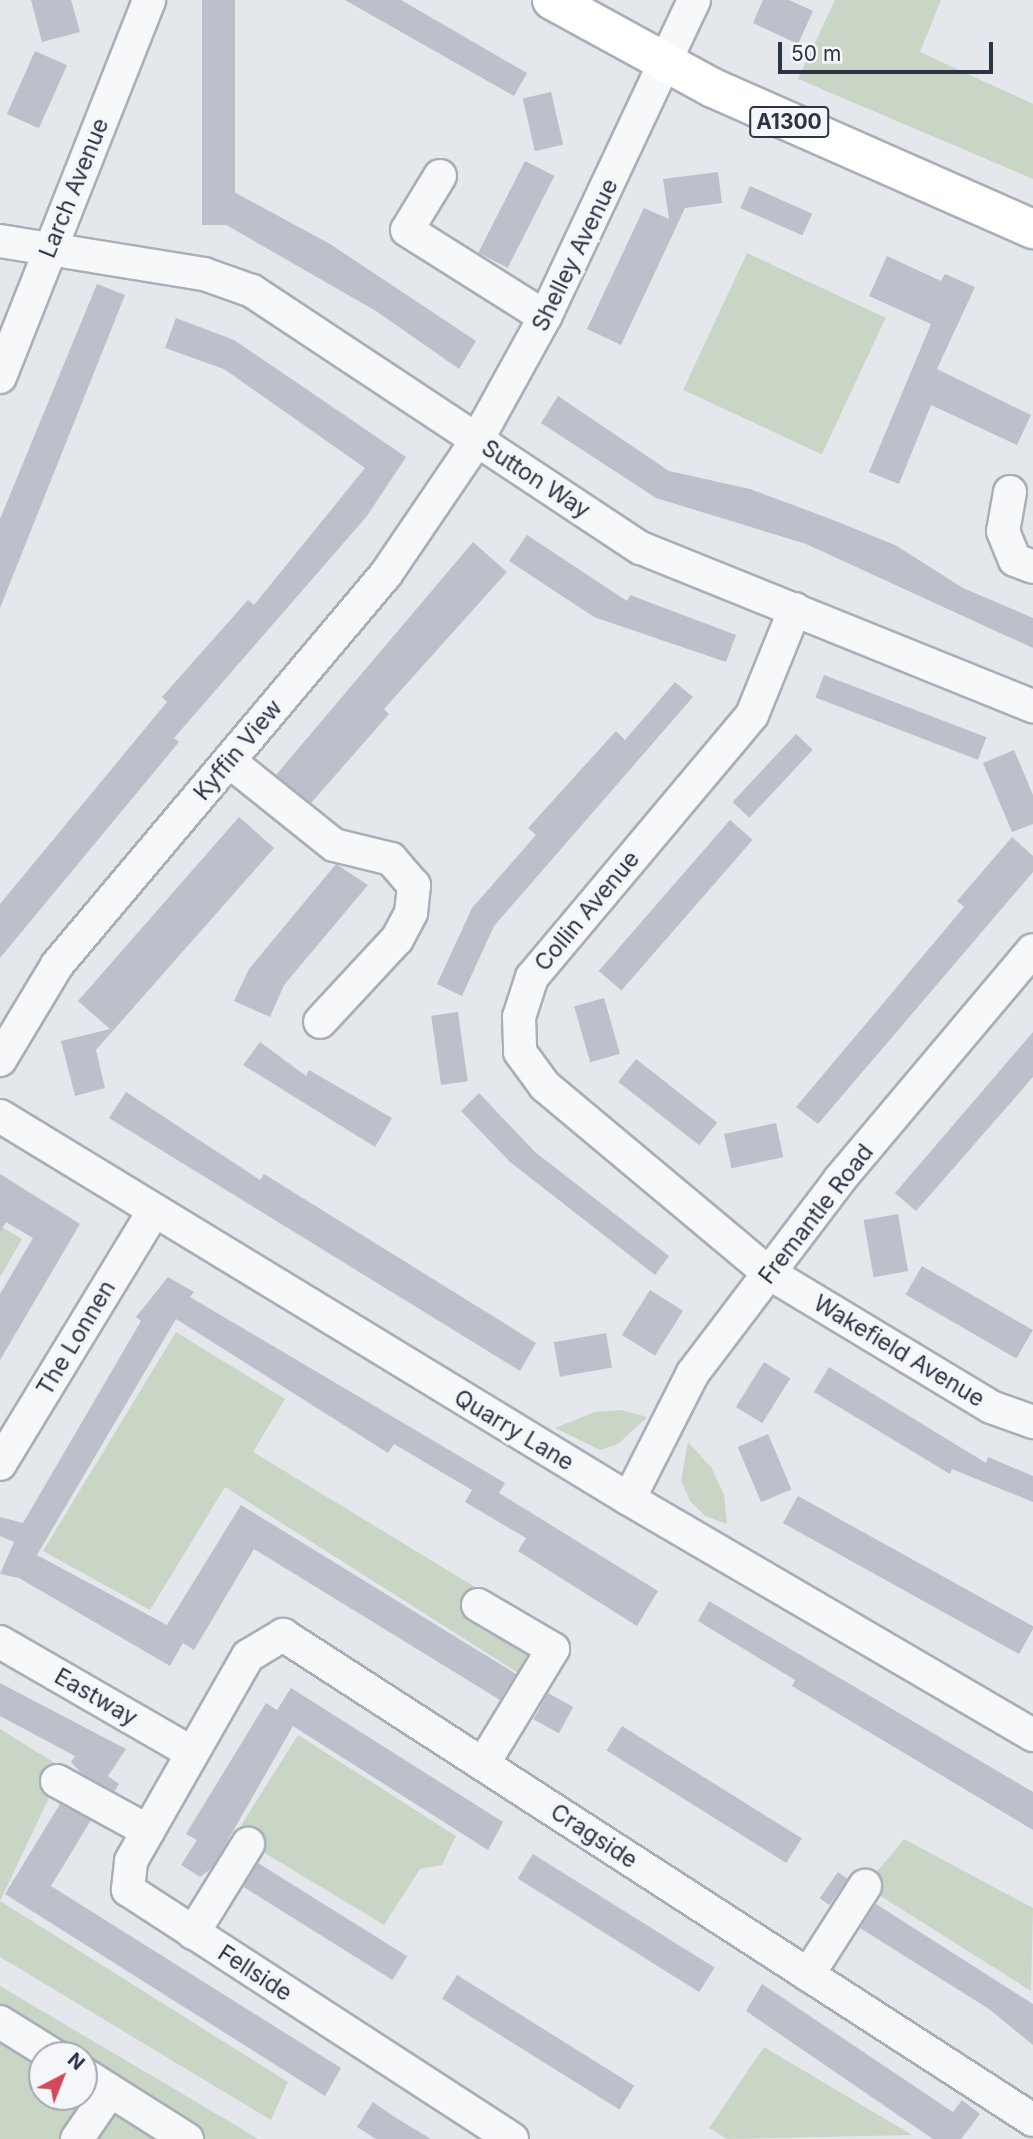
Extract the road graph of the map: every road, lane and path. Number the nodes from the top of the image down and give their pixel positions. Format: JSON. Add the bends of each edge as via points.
{"nodes":[{"id":1,"x":149,"y":0,"type":"edge"},
{"id":2,"x":552,"y":0,"type":"edge"},
{"id":3,"x":694,"y":0,"type":"edge"},
{"id":4,"x":668,"y":66,"type":"junction"},
{"id":5,"x":440,"y":176,"type":"dead end"},
{"id":6,"x":1033,"y":229,"type":"edge"},
{"id":7,"x":0,"y":240,"type":"edge"},
{"id":8,"x":50,"y":246,"type":"junction"},
{"id":9,"x":545,"y":317,"type":"junction"},
{"id":10,"x":0,"y":377,"type":"edge"},
{"id":11,"x":477,"y":440,"type":"junction"},
{"id":12,"x":1010,"y":492,"type":"dead end"},
{"id":13,"x":1033,"y":567,"type":"edge"},
{"id":14,"x":795,"y":609,"type":"junction"},
{"id":15,"x":1033,"y":706,"type":"edge"},
{"id":16,"x":229,"y":761,"type":"junction"},
{"id":17,"x":1033,"y":950,"type":"edge"},
{"id":18,"x":320,"y":1022,"type":"dead end"},
{"id":19,"x":0,"y":1060,"type":"edge"},
{"id":20,"x":0,"y":1116,"type":"edge"},
{"id":21,"x":153,"y":1212,"type":"junction"},
{"id":22,"x":769,"y":1273,"type":"junction"},
{"id":23,"x":1033,"y":1422,"type":"edge"},
{"id":24,"x":0,"y":1464,"type":"edge"},
{"id":25,"x":629,"y":1499,"type":"junction"},
{"id":26,"x":478,"y":1605,"type":"dead end"},
{"id":27,"x":0,"y":1642,"type":"edge"},
{"id":28,"x":1033,"y":1735,"type":"edge"},
{"id":29,"x":192,"y":1753,"type":"junction"},
{"id":30,"x":483,"y":1764,"type":"junction"},
{"id":31,"x":57,"y":1781,"type":"dead end"},
{"id":32,"x":148,"y":1831,"type":"junction"},
{"id":33,"x":248,"y":1844,"type":"dead end"},
{"id":34,"x":865,"y":1886,"type":"dead end"},
{"id":35,"x":193,"y":1933,"type":"junction"},
{"id":36,"x":808,"y":1975,"type":"junction"},
{"id":37,"x":0,"y":2023,"type":"edge"},
{"id":38,"x":30,"y":2041,"type":"edge"},
{"id":39,"x":98,"y":2084,"type":"edge"},
{"id":40,"x":87,"y":2111,"type":"edge"},
{"id":41,"x":1033,"y":2120,"type":"edge"},
{"id":42,"x":77,"y":2139,"type":"edge"},
{"id":43,"x":187,"y":2139,"type":"edge"},
{"id":44,"x":512,"y":2139,"type":"edge"}],
"edges":[{"from":1,"to":8,"type":"street","name":"Larch Avenue"},
{"from":2,"to":4,"type":"main road","number":"A1300"},
{"from":3,"to":4,"type":"street","name":"Shelley Avenue"},
{"from":4,"to":6,"type":"main road","number":"A1300"},
{"from":4,"to":9,"type":"street","name":"Shelley Avenue"},
{"from":5,"to":9,"type":"street","via":[[407,229]]},
{"from":7,"to":8,"type":"street","name":"Sutton Way"},
{"from":8,"to":10,"type":"street","name":"Larch Avenue"},
{"from":8,"to":11,"type":"street","name":"Sutton Way","via":[[204,274],[252,291]]},
{"from":9,"to":11,"type":"street","name":"Shelley Avenue"},
{"from":11,"to":14,"type":"street","name":"Sutton Way","via":[[641,548]]},
{"from":11,"to":16,"type":"street","name":"Kyffin View","via":[[386,574]]},
{"from":12,"to":13,"type":"street","via":[[1003,531],[1015,561]]},
{"from":14,"to":15,"type":"street","name":"Sutton Way"},
{"from":14,"to":22,"type":"street","name":"Collin Avenue","via":[[752,715],[532,977],[519,1017],[520,1052],[545,1086]]},
{"from":16,"to":18,"type":"street","via":[[334,845],[391,859],[414,885],[411,913],[397,939]]},
{"from":16,"to":19,"type":"street","name":"Kyffin View","via":[[57,965]]},
{"from":17,"to":22,"type":"street","name":"Fremantle Road"},
{"from":20,"to":21,"type":"street","name":"Quarry Lane"},
{"from":21,"to":24,"type":"street","name":"The Lonnen"},
{"from":21,"to":25,"type":"street","name":"Quarry Lane"},
{"from":22,"to":23,"type":"street","name":"Wakefield Avenue","via":[[992,1407]]},
{"from":22,"to":25,"type":"street","name":"Fremantle Road","via":[[693,1373]]},
{"from":25,"to":28,"type":"street","name":"Quarry Lane"},
{"from":26,"to":30,"type":"street","via":[[553,1649]]},
{"from":27,"to":29,"type":"street","name":"Eastway"},
{"from":29,"to":30,"type":"street","name":"Cragside","via":[[248,1656],[283,1635]]},
{"from":29,"to":32,"type":"street","name":"Fellside"},
{"from":30,"to":36,"type":"street","name":"Cragside"},
{"from":31,"to":32,"type":"street"},
{"from":32,"to":35,"type":"street","name":"Fellside","via":[[131,1861],[128,1891]]},
{"from":33,"to":35,"type":"street"},
{"from":34,"to":36,"type":"street"},
{"from":35,"to":44,"type":"street","name":"Fellside"},
{"from":36,"to":41,"type":"street","name":"Cragside"},
{"from":37,"to":38,"type":"street"},
{"from":39,"to":43,"type":"street"},
{"from":40,"to":42,"type":"street"}]}
